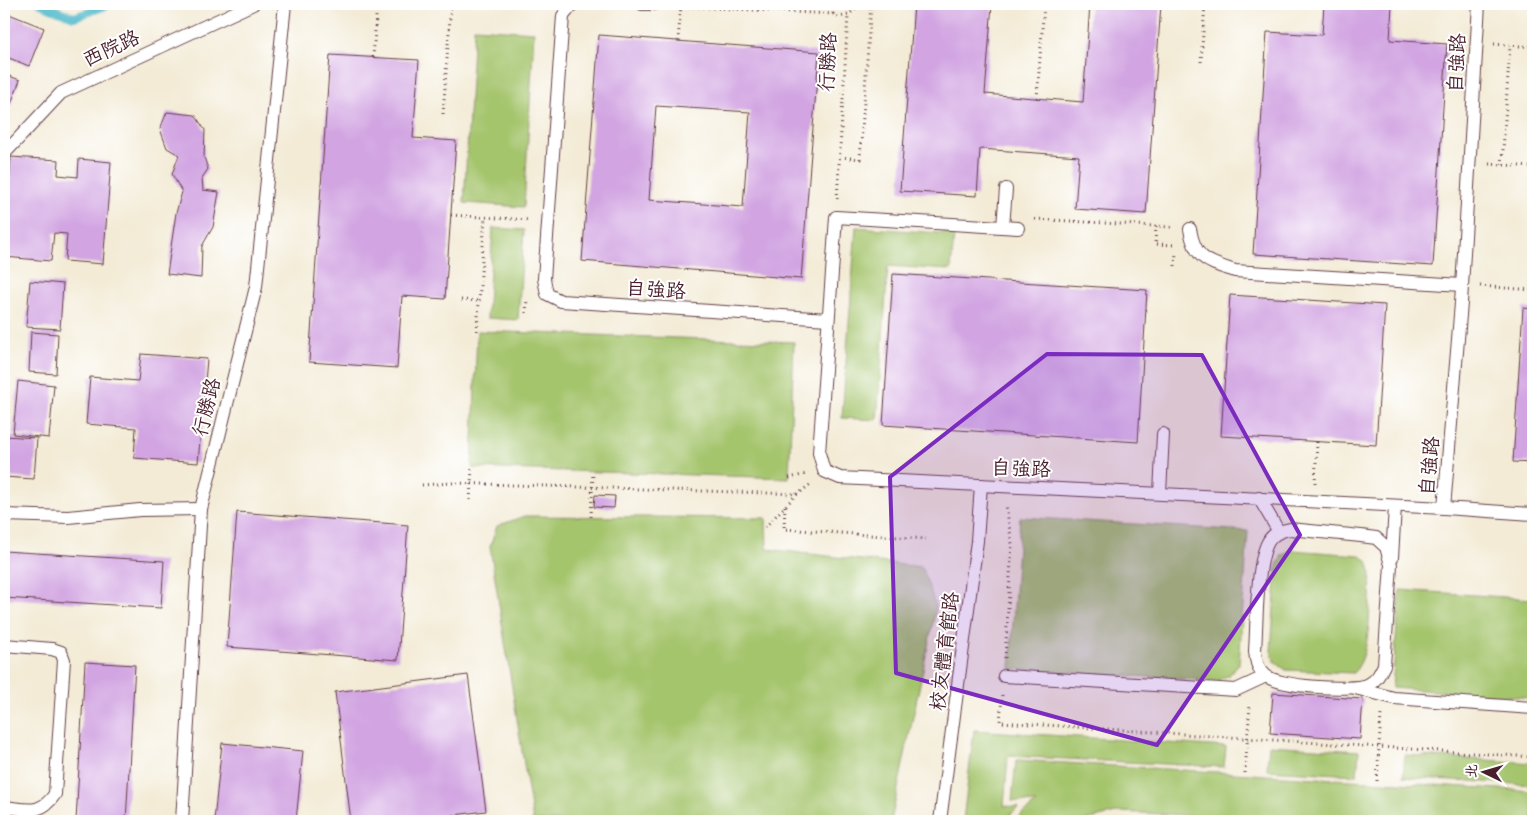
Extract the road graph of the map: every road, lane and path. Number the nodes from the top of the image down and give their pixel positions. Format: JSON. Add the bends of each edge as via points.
{"nodes":[{"id":1,"x":254,"y":4,"type":"edge"},
{"id":2,"x":285,"y":4,"type":"edge"},
{"id":3,"x":376,"y":4,"type":"edge"},
{"id":4,"x":450,"y":4,"type":"edge"},
{"id":5,"x":573,"y":4,"type":"edge"},
{"id":6,"x":648,"y":4,"type":"edge"},
{"id":7,"x":834,"y":4,"type":"edge"},
{"id":8,"x":852,"y":4,"type":"edge"},
{"id":9,"x":861,"y":4,"type":"edge"},
{"id":10,"x":871,"y":4,"type":"edge"},
{"id":11,"x":1044,"y":4,"type":"edge"},
{"id":12,"x":1205,"y":4,"type":"edge"},
{"id":13,"x":681,"y":6,"type":"junction"},
{"id":14,"x":857,"y":7,"type":"junction"},
{"id":15,"x":1478,"y":10,"type":"edge"},
{"id":16,"x":833,"y":14,"type":"junction"},
{"id":17,"x":848,"y":15,"type":"junction"},
{"id":18,"x":678,"y":41,"type":"dead end"},
{"id":19,"x":1533,"y":47,"type":"edge"},
{"id":20,"x":373,"y":58,"type":"dead end"},
{"id":21,"x":1201,"y":62,"type":"dead end"},
{"id":22,"x":1037,"y":98,"type":"dead end"},
{"id":23,"x":443,"y":114,"type":"dead end"},
{"id":24,"x":4,"y":154,"type":"edge"},
{"id":25,"x":840,"y":157,"type":"junction"},
{"id":26,"x":1470,"y":162,"type":"junction"},
{"id":27,"x":1502,"y":165,"type":"junction"},
{"id":28,"x":1533,"y":167,"type":"edge"},
{"id":29,"x":1006,"y":189,"type":"dead end"},
{"id":30,"x":451,"y":214,"type":"dead end"},
{"id":31,"x":485,"y":217,"type":"junction"},
{"id":32,"x":836,"y":217,"type":"junction"},
{"id":33,"x":532,"y":220,"type":"dead end"},
{"id":34,"x":1004,"y":222,"type":"junction"},
{"id":35,"x":1018,"y":228,"type":"dead end"},
{"id":36,"x":1190,"y":229,"type":"dead end"},
{"id":37,"x":1176,"y":245,"type":"dead end"},
{"id":38,"x":1462,"y":285,"type":"junction"},
{"id":39,"x":1533,"y":290,"type":"edge"},
{"id":40,"x":528,"y":294,"type":"dead end"},
{"id":41,"x":461,"y":300,"type":"dead end"},
{"id":42,"x":479,"y":301,"type":"junction"},
{"id":43,"x":526,"y":313,"type":"dead end"},
{"id":44,"x":828,"y":318,"type":"junction"},
{"id":45,"x":477,"y":331,"type":"dead end"},
{"id":46,"x":1163,"y":434,"type":"dead end"},
{"id":47,"x":1317,"y":442,"type":"dead end"},
{"id":48,"x":472,"y":468,"type":"dead end"},
{"id":49,"x":593,"y":472,"type":"dead end"},
{"id":50,"x":817,"y":472,"type":"junction"},
{"id":51,"x":789,"y":478,"type":"dead end"},
{"id":52,"x":422,"y":484,"type":"dead end"},
{"id":53,"x":471,"y":484,"type":"junction"},
{"id":54,"x":982,"y":485,"type":"junction"},
{"id":55,"x":593,"y":487,"type":"junction"},
{"id":56,"x":1160,"y":493,"type":"junction"},
{"id":57,"x":798,"y":494,"type":"junction"},
{"id":58,"x":1004,"y":497,"type":"dead end"},
{"id":59,"x":1259,"y":498,"type":"junction"},
{"id":60,"x":470,"y":500,"type":"dead end"},
{"id":61,"x":1314,"y":501,"type":"junction"},
{"id":62,"x":785,"y":506,"type":"junction"},
{"id":63,"x":1395,"y":506,"type":"junction"},
{"id":64,"x":1444,"y":508,"type":"junction"},
{"id":65,"x":201,"y":509,"type":"junction"},
{"id":66,"x":1533,"y":514,"type":"edge"},
{"id":67,"x":4,"y":515,"type":"edge"},
{"id":68,"x":591,"y":517,"type":"dead end"},
{"id":69,"x":765,"y":527,"type":"dead end"},
{"id":70,"x":1278,"y":532,"type":"junction"},
{"id":71,"x":926,"y":539,"type":"dead end"},
{"id":72,"x":1391,"y":565,"type":"junction"},
{"id":73,"x":4,"y":645,"type":"edge"},
{"id":74,"x":1004,"y":676,"type":"junction"},
{"id":75,"x":1266,"y":676,"type":"junction"},
{"id":76,"x":1252,"y":684,"type":"junction"},
{"id":77,"x":1353,"y":688,"type":"junction"},
{"id":78,"x":1382,"y":696,"type":"junction"},
{"id":79,"x":1533,"y":708,"type":"edge"},
{"id":80,"x":1248,"y":738,"type":"junction"},
{"id":81,"x":1379,"y":746,"type":"junction"},
{"id":82,"x":1533,"y":757,"type":"edge"},
{"id":83,"x":1246,"y":773,"type":"dead end"},
{"id":84,"x":1377,"y":781,"type":"dead end"},
{"id":85,"x":4,"y":807,"type":"edge"},
{"id":86,"x":182,"y":821,"type":"edge"},
{"id":87,"x":940,"y":821,"type":"edge"}],
"edges":[{"from":1,"to":24,"type":"lane","name":"西院路","via":[[61,94]]},
{"from":2,"to":65,"type":"lane","name":"行勝路","via":[[256,287]]},
{"from":3,"to":20,"type":"path"},
{"from":4,"to":23,"type":"path"},
{"from":5,"to":44,"type":"lane","name":"自強路","via":[[563,16],[544,279],[547,294],[561,302]]},
{"from":6,"to":13,"type":"path","name":"行勝路"},
{"from":7,"to":16,"type":"path"},
{"from":8,"to":14,"type":"path"},
{"from":9,"to":14,"type":"path"},
{"from":10,"to":25,"type":"path","via":[[860,159]]},
{"from":11,"to":22,"type":"path"},
{"from":12,"to":21,"type":"path"},
{"from":13,"to":16,"type":"path","name":"行勝路"},
{"from":13,"to":18,"type":"path"},
{"from":14,"to":17,"type":"path"},
{"from":15,"to":26,"type":"lane","name":"自強路"},
{"from":16,"to":17,"type":"path","name":"行勝路","via":[[839,17]]},
{"from":17,"to":25,"type":"path","name":"行勝路"},
{"from":19,"to":27,"type":"path","via":[[1510,46]]},
{"from":25,"to":32,"type":"path","name":"行勝路"},
{"from":26,"to":27,"type":"path"},
{"from":26,"to":38,"type":"lane","name":"自強路"},
{"from":27,"to":28,"type":"path"},
{"from":29,"to":34,"type":"lane"},
{"from":30,"to":31,"type":"path"},
{"from":31,"to":33,"type":"path"},
{"from":31,"to":42,"type":"path"},
{"from":32,"to":34,"type":"lane"},
{"from":32,"to":44,"type":"lane"},
{"from":34,"to":35,"type":"lane"},
{"from":34,"to":37,"type":"path","via":[[1156,226],[1155,244]]},
{"from":36,"to":38,"type":"lane","via":[[1192,246],[1206,261],[1235,271]]},
{"from":38,"to":39,"type":"path"},
{"from":38,"to":64,"type":"lane","name":"自強路"},
{"from":40,"to":43,"type":"path"},
{"from":41,"to":42,"type":"path"},
{"from":42,"to":45,"type":"path"},
{"from":44,"to":50,"type":"lane"},
{"from":46,"to":56,"type":"lane"},
{"from":47,"to":61,"type":"path"},
{"from":48,"to":53,"type":"path"},
{"from":49,"to":55,"type":"path"},
{"from":50,"to":51,"type":"path"},
{"from":50,"to":54,"type":"lane","name":"自強路","via":[[840,478]]},
{"from":50,"to":57,"type":"path"},
{"from":52,"to":53,"type":"path"},
{"from":53,"to":55,"type":"path"},
{"from":53,"to":60,"type":"path"},
{"from":54,"to":56,"type":"lane","name":"自強路"},
{"from":54,"to":87,"type":"lane","name":"校友體育館路"},
{"from":55,"to":57,"type":"path"},
{"from":55,"to":68,"type":"path"},
{"from":56,"to":59,"type":"lane","name":"自強路"},
{"from":57,"to":62,"type":"path"},
{"from":58,"to":74,"type":"path","via":[[1012,544]]},
{"from":59,"to":61,"type":"lane","name":"自強路"},
{"from":59,"to":70,"type":"lane"},
{"from":61,"to":63,"type":"lane","name":"自強路"},
{"from":62,"to":69,"type":"path"},
{"from":62,"to":71,"type":"path","via":[[784,529]]},
{"from":63,"to":64,"type":"lane","name":"自強路"},
{"from":63,"to":72,"type":"lane"},
{"from":64,"to":66,"type":"lane"},
{"from":65,"to":67,"type":"lane","via":[[140,510],[68,517]]},
{"from":65,"to":86,"type":"lane","name":"行勝路"},
{"from":70,"to":72,"type":"lane","via":[[1290,530],[1376,538],[1386,547]]},
{"from":70,"to":75,"type":"lane","via":[[1268,541],[1262,556],[1255,651],[1257,664]]},
{"from":72,"to":77,"type":"lane","via":[[1384,665],[1379,677]]},
{"from":73,"to":85,"type":"lane","via":[[52,649],[61,652],[64,660],[55,794],[47,806],[38,810]]},
{"from":74,"to":76,"type":"lane","via":[[1236,690]]},
{"from":74,"to":80,"type":"path","via":[[1000,722]]},
{"from":75,"to":76,"type":"lane"},
{"from":75,"to":77,"type":"lane","via":[[1281,683]]},
{"from":76,"to":80,"type":"path"},
{"from":77,"to":78,"type":"lane"},
{"from":78,"to":79,"type":"lane"},
{"from":78,"to":81,"type":"path"},
{"from":80,"to":81,"type":"path"},
{"from":80,"to":83,"type":"path"},
{"from":81,"to":82,"type":"path"},
{"from":81,"to":84,"type":"path"}]}
